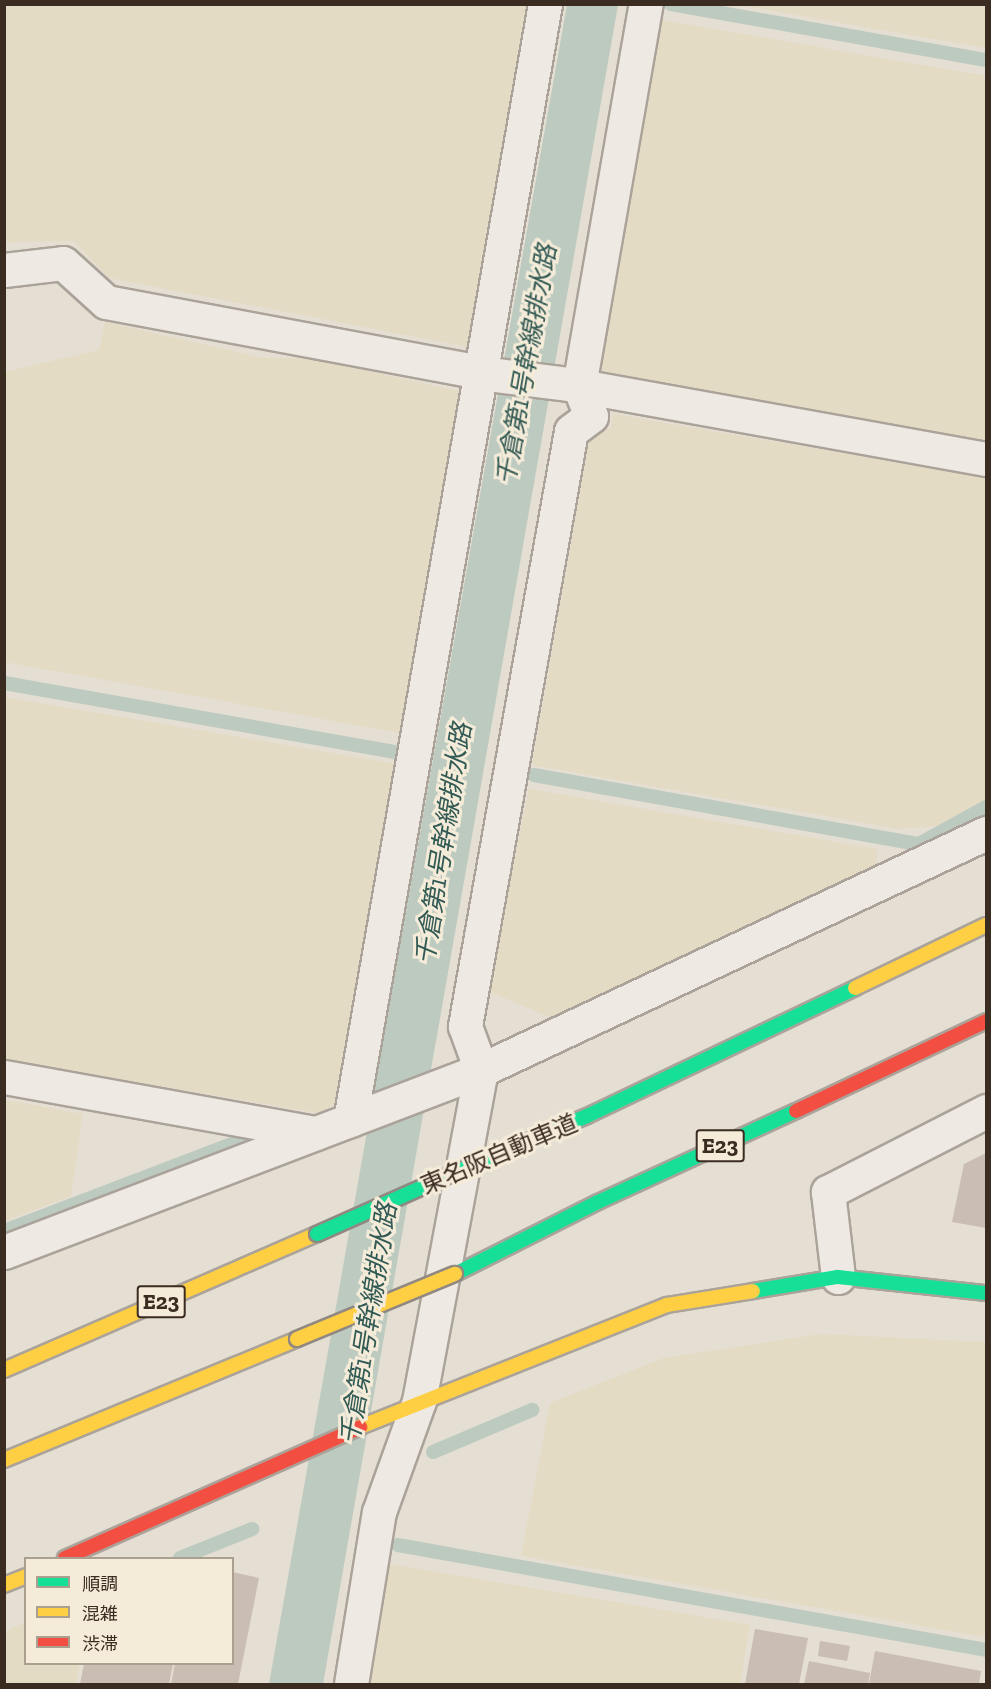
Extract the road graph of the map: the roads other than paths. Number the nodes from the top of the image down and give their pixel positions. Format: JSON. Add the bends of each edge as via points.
{"nodes":[{"id":1,"x":545,"y":4,"type":"edge"},
{"id":2,"x":646,"y":4,"type":"edge"},
{"id":3,"x":4,"y":270,"type":"edge"},
{"id":4,"x":488,"y":374,"type":"junction"},
{"id":5,"x":574,"y":385,"type":"junction"},
{"id":6,"x":987,"y":459,"type":"edge"},
{"id":7,"x":987,"y":833,"type":"edge"},
{"id":8,"x":987,"y":924,"type":"edge"},
{"id":9,"x":987,"y":1020,"type":"edge"},
{"id":10,"x":472,"y":1074,"type":"junction"},
{"id":11,"x":4,"y":1077,"type":"edge"},
{"id":12,"x":987,"y":1111,"type":"edge"},
{"id":13,"x":357,"y":1118,"type":"junction"},
{"id":14,"x":315,"y":1133,"type":"junction"},
{"id":15,"x":4,"y":1252,"type":"edge"},
{"id":16,"x":838,"y":1276,"type":"junction"},
{"id":17,"x":987,"y":1293,"type":"edge"},
{"id":18,"x":4,"y":1370,"type":"edge"},
{"id":19,"x":419,"y":1401,"type":"junction"},
{"id":20,"x":4,"y":1460,"type":"edge"},
{"id":21,"x":67,"y":1557,"type":"edge"},
{"id":22,"x":24,"y":1577,"type":"edge"},
{"id":23,"x":4,"y":1585,"type":"edge"},
{"id":24,"x":351,"y":1684,"type":"edge"}],
"edges":[{"from":1,"to":4,"type":"street"},
{"from":2,"to":5,"type":"street"},
{"from":3,"to":4,"type":"street","via":[[63,262],[106,302]]},
{"from":4,"to":5,"type":"street"},
{"from":4,"to":13,"type":"street"},
{"from":5,"to":6,"type":"street"},
{"from":5,"to":10,"type":"street","via":[[591,416],[571,431],[465,1026]]},
{"from":7,"to":10,"type":"street"},
{"from":8,"to":18,"type":"main road","name":"東名阪自動車道","number":"E23","bridge":true,"via":[[587,1116]]},
{"from":9,"to":20,"type":"main road","number":"E23","bridge":true,"via":[[926,1052],[598,1202],[455,1274]]},
{"from":10,"to":13,"type":"street"},
{"from":10,"to":19,"type":"street"},
{"from":11,"to":14,"type":"street"},
{"from":12,"to":16,"type":"street","via":[[828,1192]]},
{"from":13,"to":14,"type":"street"},
{"from":14,"to":15,"type":"street"},
{"from":16,"to":17,"type":"main road"},
{"from":16,"to":19,"type":"main road","via":[[667,1305]]},
{"from":19,"to":21,"type":"main road"},
{"from":19,"to":24,"type":"street","via":[[379,1512]]},
{"from":22,"to":23,"type":"main road"}]}
